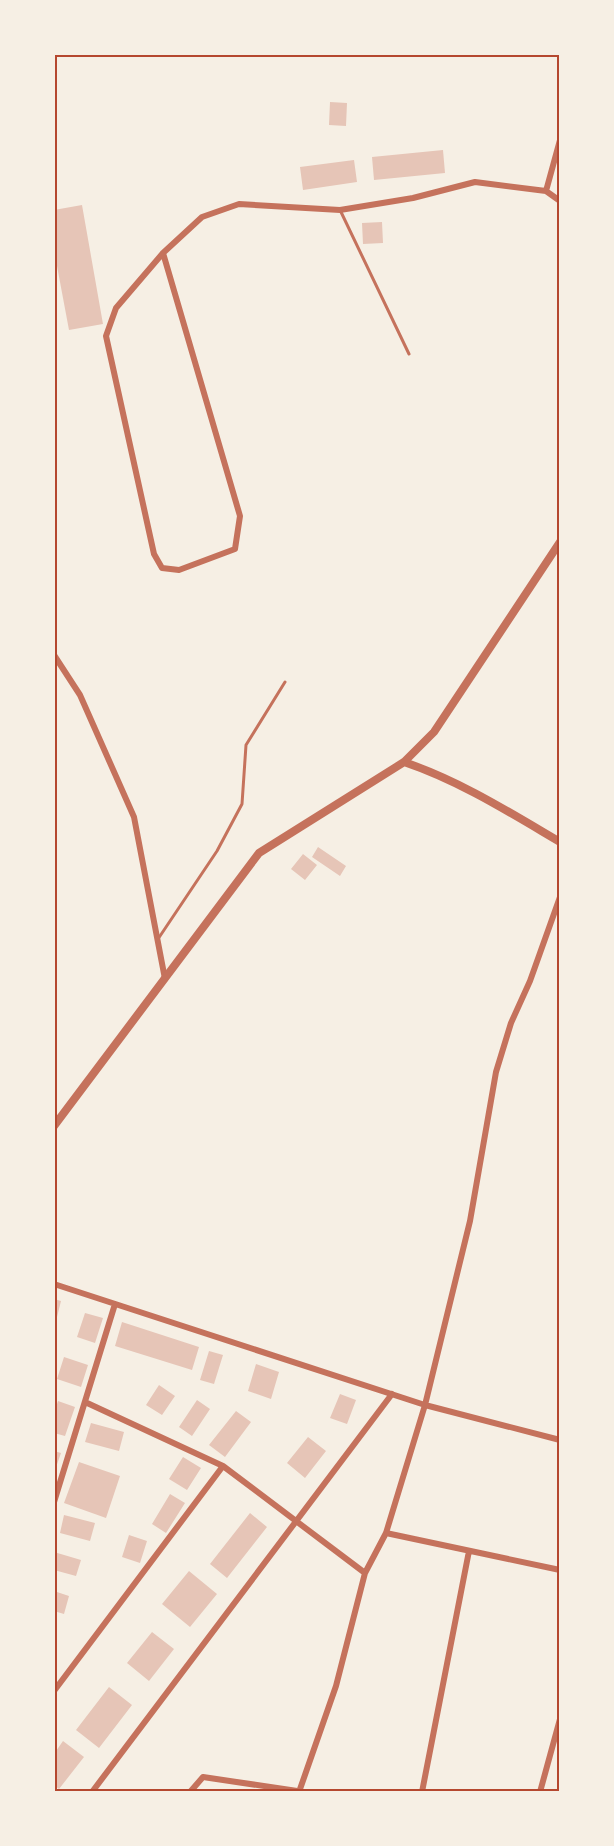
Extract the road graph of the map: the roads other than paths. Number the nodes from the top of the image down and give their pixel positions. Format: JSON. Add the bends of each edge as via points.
{"nodes":[{"id":1,"x":560,"y":140,"type":"edge"},
{"id":2,"x":546,"y":191,"type":"junction"},
{"id":3,"x":560,"y":201,"type":"edge"},
{"id":4,"x":340,"y":210,"type":"junction"},
{"id":5,"x":163,"y":253,"type":"junction"},
{"id":6,"x":409,"y":354,"type":"dead end"},
{"id":7,"x":560,"y":542,"type":"edge"},
{"id":8,"x":54,"y":655,"type":"edge"},
{"id":9,"x":285,"y":682,"type":"dead end"},
{"id":10,"x":404,"y":762,"type":"junction"},
{"id":11,"x":560,"y":842,"type":"edge"},
{"id":12,"x":560,"y":897,"type":"edge"},
{"id":13,"x":157,"y":941,"type":"junction"},
{"id":14,"x":165,"y":979,"type":"junction"},
{"id":15,"x":54,"y":1125,"type":"edge"},
{"id":16,"x":54,"y":1284,"type":"edge"},
{"id":17,"x":115,"y":1304,"type":"junction"},
{"id":18,"x":392,"y":1394,"type":"junction"},
{"id":19,"x":84,"y":1402,"type":"junction"},
{"id":20,"x":425,"y":1405,"type":"junction"},
{"id":21,"x":560,"y":1440,"type":"edge"},
{"id":22,"x":223,"y":1466,"type":"junction"},
{"id":23,"x":54,"y":1502,"type":"edge"},
{"id":24,"x":297,"y":1521,"type":"junction"},
{"id":25,"x":386,"y":1533,"type":"junction"},
{"id":26,"x":469,"y":1551,"type":"junction"},
{"id":27,"x":560,"y":1570,"type":"edge"},
{"id":28,"x":365,"y":1574,"type":"junction"},
{"id":29,"x":54,"y":1691,"type":"edge"},
{"id":30,"x":560,"y":1719,"type":"edge"},
{"id":31,"x":92,"y":1792,"type":"edge"},
{"id":32,"x":190,"y":1792,"type":"edge"},
{"id":33,"x":301,"y":1792,"type":"edge"},
{"id":34,"x":422,"y":1792,"type":"edge"},
{"id":35,"x":540,"y":1792,"type":"edge"}],
"edges":[{"from":1,"to":2,"type":"street"},
{"from":2,"to":3,"type":"street"},
{"from":2,"to":4,"type":"street","via":[[475,182],[413,198]]},
{"from":4,"to":5,"type":"street","via":[[239,204],[202,217]]},
{"from":4,"to":6,"type":"lane"},
{"from":5,"to":5,"type":"street","via":[[240,516],[235,549],[179,570],[162,568],[154,554],[106,336],[116,308]]},
{"from":7,"to":10,"type":"street","via":[[434,732]]},
{"from":8,"to":13,"type":"street","via":[[80,695],[134,817]]},
{"from":9,"to":13,"type":"lane","via":[[246,745],[242,804],[217,851]]},
{"from":10,"to":11,"type":"street","via":[[456,783]]},
{"from":10,"to":14,"type":"street","via":[[259,853]]},
{"from":12,"to":20,"type":"street","via":[[496,1072],[470,1221]]},
{"from":13,"to":14,"type":"street"},
{"from":14,"to":15,"type":"street"},
{"from":16,"to":17,"type":"street"},
{"from":17,"to":18,"type":"street"},
{"from":17,"to":19,"type":"street"},
{"from":18,"to":20,"type":"street"},
{"from":18,"to":24,"type":"street"},
{"from":19,"to":22,"type":"street"},
{"from":19,"to":23,"type":"street"},
{"from":20,"to":21,"type":"street"},
{"from":20,"to":25,"type":"street"},
{"from":22,"to":24,"type":"street"},
{"from":22,"to":29,"type":"street"},
{"from":24,"to":28,"type":"street"},
{"from":24,"to":31,"type":"street"},
{"from":25,"to":26,"type":"street"},
{"from":25,"to":28,"type":"street"},
{"from":26,"to":27,"type":"street"},
{"from":26,"to":34,"type":"street"},
{"from":28,"to":33,"type":"street","via":[[336,1686]]},
{"from":30,"to":35,"type":"street"},
{"from":32,"to":33,"type":"street","via":[[203,1777]]}]}
